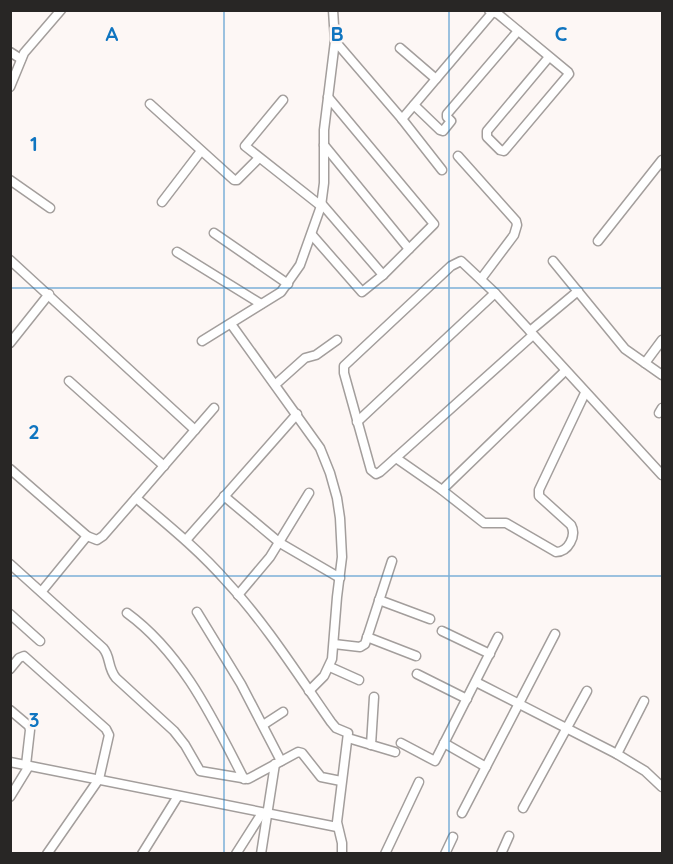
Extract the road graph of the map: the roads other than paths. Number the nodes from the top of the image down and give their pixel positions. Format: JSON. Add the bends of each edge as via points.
{"nodes":[{"id":1,"x":61,"y":10,"type":"edge"},
{"id":2,"x":333,"y":10,"type":"edge"},
{"id":3,"x":495,"y":12,"type":"edge"},
{"id":4,"x":518,"y":31,"type":"junction"},
{"id":5,"x":335,"y":41,"type":"junction"},
{"id":6,"x":400,"y":48,"type":"dead end"},
{"id":7,"x":10,"y":52,"type":"edge"},
{"id":8,"x":549,"y":57,"type":"junction"},
{"id":9,"x":21,"y":59,"type":"junction"},
{"id":10,"x":436,"y":79,"type":"junction"},
{"id":11,"x":10,"y":87,"type":"edge"},
{"id":12,"x":328,"y":97,"type":"junction"},
{"id":13,"x":283,"y":100,"type":"dead end"},
{"id":14,"x":150,"y":104,"type":"dead end"},
{"id":15,"x":414,"y":105,"type":"junction"},
{"id":16,"x":402,"y":119,"type":"junction"},
{"id":17,"x":324,"y":145,"type":"junction"},
{"id":18,"x":201,"y":151,"type":"junction"},
{"id":19,"x":458,"y":156,"type":"dead end"},
{"id":20,"x":259,"y":158,"type":"junction"},
{"id":21,"x":663,"y":160,"type":"edge"},
{"id":22,"x":442,"y":170,"type":"dead end"},
{"id":23,"x":10,"y":180,"type":"edge"},
{"id":24,"x":162,"y":202,"type":"dead end"},
{"id":25,"x":321,"y":205,"type":"junction"},
{"id":26,"x":50,"y":208,"type":"dead end"},
{"id":27,"x":214,"y":232,"type":"dead end"},
{"id":28,"x":312,"y":235,"type":"junction"},
{"id":29,"x":598,"y":241,"type":"dead end"},
{"id":30,"x":409,"y":249,"type":"junction"},
{"id":31,"x":177,"y":252,"type":"dead end"},
{"id":32,"x":10,"y":260,"type":"edge"},
{"id":33,"x":553,"y":261,"type":"dead end"},
{"id":34,"x":383,"y":275,"type":"junction"},
{"id":35,"x":481,"y":279,"type":"junction"},
{"id":36,"x":288,"y":284,"type":"junction"},
{"id":37,"x":578,"y":291,"type":"junction"},
{"id":38,"x":495,"y":293,"type":"junction"},
{"id":39,"x":49,"y":294,"type":"junction"},
{"id":40,"x":261,"y":304,"type":"junction"},
{"id":41,"x":231,"y":324,"type":"junction"},
{"id":42,"x":531,"y":333,"type":"junction"},
{"id":43,"x":337,"y":340,"type":"dead end"},
{"id":44,"x":663,"y":340,"type":"edge"},
{"id":45,"x":202,"y":341,"type":"dead end"},
{"id":46,"x":10,"y":343,"type":"edge"},
{"id":47,"x":645,"y":363,"type":"junction"},
{"id":48,"x":565,"y":371,"type":"junction"},
{"id":49,"x":663,"y":375,"type":"edge"},
{"id":50,"x":69,"y":381,"type":"dead end"},
{"id":51,"x":276,"y":384,"type":"junction"},
{"id":52,"x":585,"y":393,"type":"junction"},
{"id":53,"x":214,"y":408,"type":"dead end"},
{"id":54,"x":297,"y":414,"type":"junction"},
{"id":55,"x":357,"y":422,"type":"junction"},
{"id":56,"x":195,"y":430,"type":"junction"},
{"id":57,"x":396,"y":458,"type":"junction"},
{"id":58,"x":164,"y":466,"type":"junction"},
{"id":59,"x":10,"y":469,"type":"edge"},
{"id":60,"x":663,"y":475,"type":"edge"},
{"id":61,"x":442,"y":490,"type":"junction"},
{"id":62,"x":309,"y":494,"type":"dead end"},
{"id":63,"x":224,"y":496,"type":"junction"},
{"id":64,"x":136,"y":498,"type":"junction"},
{"id":65,"x":87,"y":536,"type":"junction"},
{"id":66,"x":186,"y":540,"type":"junction"},
{"id":67,"x":279,"y":542,"type":"junction"},
{"id":68,"x":392,"y":561,"type":"dead end"},
{"id":69,"x":10,"y":564,"type":"edge"},
{"id":70,"x":340,"y":578,"type":"junction"},
{"id":71,"x":42,"y":591,"type":"junction"},
{"id":72,"x":238,"y":595,"type":"junction"},
{"id":73,"x":379,"y":600,"type":"junction"},
{"id":74,"x":197,"y":612,"type":"dead end"},
{"id":75,"x":127,"y":613,"type":"dead end"},
{"id":76,"x":10,"y":614,"type":"edge"},
{"id":77,"x":430,"y":619,"type":"dead end"},
{"id":78,"x":442,"y":631,"type":"dead end"},
{"id":79,"x":555,"y":634,"type":"dead end"},
{"id":80,"x":367,"y":637,"type":"junction"},
{"id":81,"x":498,"y":637,"type":"dead end"},
{"id":82,"x":40,"y":641,"type":"dead end"},
{"id":83,"x":333,"y":644,"type":"junction"},
{"id":84,"x":490,"y":654,"type":"junction"},
{"id":85,"x":416,"y":656,"type":"dead end"},
{"id":86,"x":330,"y":667,"type":"junction"},
{"id":87,"x":10,"y":669,"type":"edge"},
{"id":88,"x":417,"y":674,"type":"dead end"},
{"id":89,"x":359,"y":680,"type":"dead end"},
{"id":90,"x":476,"y":682,"type":"junction"},
{"id":91,"x":309,"y":691,"type":"junction"},
{"id":92,"x":587,"y":691,"type":"dead end"},
{"id":93,"x":374,"y":697,"type":"dead end"},
{"id":94,"x":467,"y":699,"type":"junction"},
{"id":95,"x":644,"y":701,"type":"dead end"},
{"id":96,"x":519,"y":704,"type":"junction"},
{"id":97,"x":10,"y":710,"type":"edge"},
{"id":98,"x":284,"y":712,"type":"dead end"},
{"id":99,"x":263,"y":725,"type":"junction"},
{"id":100,"x":567,"y":728,"type":"junction"},
{"id":101,"x":348,"y":738,"type":"junction"},
{"id":102,"x":401,"y":743,"type":"dead end"},
{"id":103,"x":444,"y":744,"type":"junction"},
{"id":104,"x":371,"y":745,"type":"junction"},
{"id":105,"x":395,"y":752,"type":"dead end"},
{"id":106,"x":617,"y":754,"type":"junction"},
{"id":107,"x":10,"y":762,"type":"edge"},
{"id":108,"x":278,"y":763,"type":"junction"},
{"id":109,"x":27,"y":766,"type":"junction"},
{"id":110,"x":486,"y":767,"type":"junction"},
{"id":111,"x":99,"y":779,"type":"junction"},
{"id":112,"x":244,"y":779,"type":"junction"},
{"id":113,"x":341,"y":781,"type":"junction"},
{"id":114,"x":419,"y":782,"type":"dead end"},
{"id":115,"x":663,"y":787,"type":"edge"},
{"id":116,"x":178,"y":795,"type":"junction"},
{"id":117,"x":10,"y":797,"type":"edge"},
{"id":118,"x":523,"y":808,"type":"dead end"},
{"id":119,"x":462,"y":813,"type":"dead end"},
{"id":120,"x":265,"y":814,"type":"junction"},
{"id":121,"x":337,"y":827,"type":"junction"},
{"id":122,"x":453,"y":837,"type":"dead end"},
{"id":123,"x":509,"y":837,"type":"dead end"},
{"id":124,"x":47,"y":854,"type":"edge"},
{"id":125,"x":142,"y":854,"type":"edge"},
{"id":126,"x":236,"y":854,"type":"edge"},
{"id":127,"x":261,"y":854,"type":"edge"},
{"id":128,"x":342,"y":854,"type":"edge"},
{"id":129,"x":385,"y":854,"type":"edge"},
{"id":130,"x":444,"y":854,"type":"edge"},
{"id":131,"x":501,"y":854,"type":"edge"}],
"edges":[{"from":1,"to":9,"type":"street"},
{"from":2,"to":5,"type":"street"},
{"from":3,"to":4,"type":"street"},
{"from":3,"to":10,"type":"street"},
{"from":4,"to":8,"type":"street"},
{"from":4,"to":15,"type":"street","via":[[447,114],[451,121],[443,131]]},
{"from":5,"to":12,"type":"street"},
{"from":5,"to":16,"type":"street"},
{"from":6,"to":10,"type":"street"},
{"from":7,"to":9,"type":"street"},
{"from":8,"to":8,"type":"street","via":[[487,131],[487,137],[500,150],[504,151],[568,77],[568,72]]},
{"from":9,"to":11,"type":"street"},
{"from":10,"to":15,"type":"street"},
{"from":12,"to":17,"type":"street"},
{"from":12,"to":30,"type":"street","via":[[433,220],[432,227]]},
{"from":13,"to":20,"type":"street","via":[[244,146]]},
{"from":14,"to":18,"type":"street"},
{"from":15,"to":16,"type":"street"},
{"from":16,"to":22,"type":"street"},
{"from":17,"to":25,"type":"street"},
{"from":17,"to":30,"type":"street"},
{"from":18,"to":20,"type":"street","via":[[237,180]]},
{"from":18,"to":24,"type":"street"},
{"from":19,"to":35,"type":"street","via":[[517,225],[514,236]]},
{"from":20,"to":25,"type":"street"},
{"from":21,"to":29,"type":"street"},
{"from":23,"to":26,"type":"street"},
{"from":25,"to":28,"type":"street"},
{"from":25,"to":34,"type":"street"},
{"from":27,"to":36,"type":"street"},
{"from":28,"to":34,"type":"street","via":[[359,291],[365,291]]},
{"from":28,"to":36,"type":"street"},
{"from":30,"to":34,"type":"street"},
{"from":31,"to":40,"type":"street"},
{"from":32,"to":39,"type":"street"},
{"from":33,"to":37,"type":"street"},
{"from":35,"to":38,"type":"street"},
{"from":35,"to":55,"type":"street","via":[[465,262],[458,261],[344,366]]},
{"from":36,"to":40,"type":"street"},
{"from":37,"to":42,"type":"street"},
{"from":37,"to":47,"type":"street","via":[[625,348]]},
{"from":38,"to":42,"type":"street"},
{"from":38,"to":55,"type":"street"},
{"from":39,"to":46,"type":"street"},
{"from":39,"to":56,"type":"street"},
{"from":40,"to":41,"type":"street"},
{"from":41,"to":45,"type":"street"},
{"from":41,"to":51,"type":"street"},
{"from":42,"to":48,"type":"street"},
{"from":42,"to":57,"type":"street"},
{"from":43,"to":51,"type":"street","via":[[316,356],[305,358]]},
{"from":44,"to":47,"type":"street"},
{"from":47,"to":49,"type":"street"},
{"from":48,"to":52,"type":"street"},
{"from":48,"to":61,"type":"street"},
{"from":50,"to":58,"type":"street"},
{"from":51,"to":54,"type":"street"},
{"from":52,"to":60,"type":"street"},
{"from":52,"to":61,"type":"street","via":[[539,490],[539,496],[571,525],[573,536],[566,550],[556,552],[506,523],[484,523]]},
{"from":53,"to":56,"type":"street"},
{"from":54,"to":63,"type":"street"},
{"from":54,"to":70,"type":"street","via":[[320,448],[337,498],[342,537]]},
{"from":55,"to":57,"type":"street","via":[[374,473]]},
{"from":56,"to":58,"type":"street"},
{"from":57,"to":61,"type":"street"},
{"from":58,"to":64,"type":"street"},
{"from":59,"to":65,"type":"street"},
{"from":62,"to":67,"type":"street"},
{"from":63,"to":66,"type":"street"},
{"from":63,"to":67,"type":"street"},
{"from":64,"to":65,"type":"street","via":[[103,536],[97,540]]},
{"from":64,"to":66,"type":"street"},
{"from":65,"to":71,"type":"street"},
{"from":66,"to":72,"type":"street"},
{"from":67,"to":70,"type":"street"},
{"from":67,"to":72,"type":"street"},
{"from":68,"to":73,"type":"street"},
{"from":69,"to":71,"type":"street"},
{"from":70,"to":83,"type":"street"},
{"from":71,"to":112,"type":"street","via":[[103,648],[109,670],[174,731],[200,771]]},
{"from":72,"to":91,"type":"street"},
{"from":73,"to":77,"type":"street"},
{"from":73,"to":80,"type":"street"},
{"from":74,"to":99,"type":"street"},
{"from":75,"to":112,"type":"street","via":[[148,629],[176,662],[203,701]]},
{"from":76,"to":82,"type":"street"},
{"from":78,"to":84,"type":"street"},
{"from":79,"to":96,"type":"street"},
{"from":80,"to":83,"type":"street","via":[[363,646]]},
{"from":80,"to":85,"type":"street"},
{"from":81,"to":84,"type":"street"},
{"from":83,"to":86,"type":"street"},
{"from":84,"to":90,"type":"street"},
{"from":86,"to":89,"type":"street"},
{"from":86,"to":91,"type":"street"},
{"from":87,"to":111,"type":"street","via":[[24,656],[106,729],[109,742]]},
{"from":88,"to":94,"type":"street"},
{"from":90,"to":94,"type":"street"},
{"from":90,"to":96,"type":"street"},
{"from":91,"to":101,"type":"street","via":[[336,728],[348,733]]},
{"from":92,"to":100,"type":"street"},
{"from":93,"to":104,"type":"street"},
{"from":94,"to":103,"type":"street"},
{"from":95,"to":106,"type":"street"},
{"from":96,"to":100,"type":"street"},
{"from":96,"to":110,"type":"street"},
{"from":97,"to":109,"type":"street","via":[[29,726]]},
{"from":98,"to":99,"type":"street"},
{"from":99,"to":108,"type":"street"},
{"from":100,"to":106,"type":"street"},
{"from":100,"to":118,"type":"street"},
{"from":101,"to":104,"type":"street"},
{"from":101,"to":113,"type":"street"},
{"from":102,"to":103,"type":"street","via":[[435,760]]},
{"from":103,"to":110,"type":"street"},
{"from":104,"to":105,"type":"street"},
{"from":106,"to":115,"type":"street"},
{"from":107,"to":109,"type":"street"},
{"from":108,"to":112,"type":"street"},
{"from":108,"to":113,"type":"street","via":[[300,752],[321,777]]},
{"from":108,"to":120,"type":"street"},
{"from":109,"to":111,"type":"street"},
{"from":109,"to":117,"type":"street"},
{"from":110,"to":119,"type":"street"},
{"from":111,"to":116,"type":"street"},
{"from":111,"to":124,"type":"street"},
{"from":113,"to":121,"type":"street"},
{"from":114,"to":129,"type":"street"},
{"from":116,"to":120,"type":"street"},
{"from":116,"to":125,"type":"street"},
{"from":120,"to":121,"type":"street"},
{"from":120,"to":126,"type":"street"},
{"from":120,"to":127,"type":"street"},
{"from":121,"to":128,"type":"street"},
{"from":122,"to":130,"type":"street"},
{"from":123,"to":131,"type":"street"}]}
